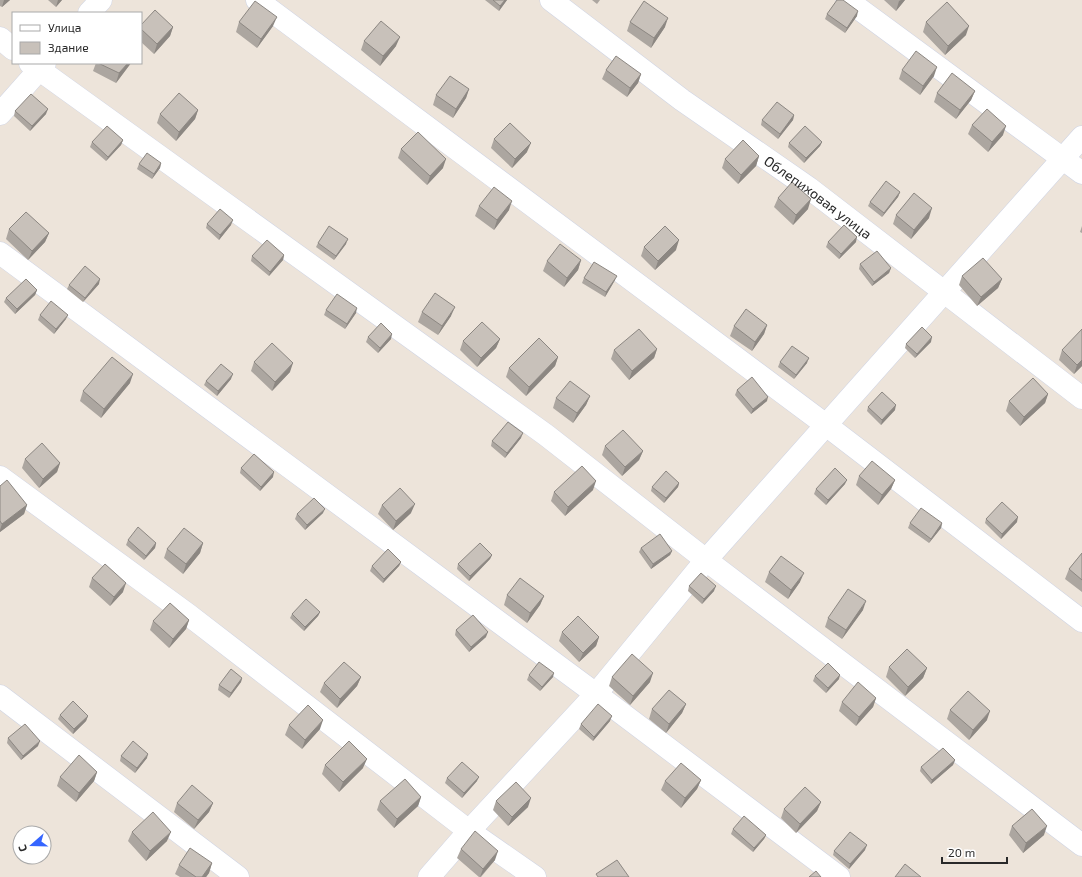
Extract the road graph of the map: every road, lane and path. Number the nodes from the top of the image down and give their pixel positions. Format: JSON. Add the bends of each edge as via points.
{"nodes":[{"id":1,"x":101,"y":0,"type":"edge"},
{"id":2,"x":257,"y":0,"type":"edge"},
{"id":3,"x":551,"y":0,"type":"edge"},
{"id":4,"x":847,"y":0,"type":"edge"},
{"id":5,"x":90,"y":12,"type":"edge"},
{"id":6,"x":0,"y":38,"type":"edge"},
{"id":7,"x":12,"y":48,"type":"edge"},
{"id":8,"x":38,"y":65,"type":"edge"},
{"id":9,"x":0,"y":114,"type":"edge"},
{"id":10,"x":1082,"y":137,"type":"edge"},
{"id":11,"x":1063,"y":160,"type":"junction"},
{"id":12,"x":1082,"y":173,"type":"edge"},
{"id":13,"x":0,"y":253,"type":"edge"},
{"id":14,"x":944,"y":292,"type":"junction"},
{"id":15,"x":1082,"y":398,"type":"edge"},
{"id":16,"x":826,"y":425,"type":"junction"},
{"id":17,"x":0,"y":477,"type":"edge"},
{"id":18,"x":706,"y":560,"type":"junction"},
{"id":19,"x":1082,"y":621,"type":"edge"},
{"id":20,"x":596,"y":694,"type":"junction"},
{"id":21,"x":0,"y":696,"type":"edge"},
{"id":22,"x":469,"y":831,"type":"junction"},
{"id":23,"x":1082,"y":846,"type":"edge"},
{"id":24,"x":238,"y":877,"type":"edge"},
{"id":25,"x":428,"y":877,"type":"edge"},
{"id":26,"x":534,"y":877,"type":"edge"},
{"id":27,"x":839,"y":877,"type":"edge"}],
"edges":[{"from":1,"to":5,"type":"street"},
{"from":2,"to":16,"type":"street"},
{"from":3,"to":14,"type":"street","name":"Облепиховая улица","via":[[682,100],[809,188]]},
{"from":4,"to":11,"type":"street"},
{"from":6,"to":7,"type":"street"},
{"from":8,"to":9,"type":"street"},
{"from":8,"to":18,"type":"street","via":[[540,430]]},
{"from":10,"to":11,"type":"street"},
{"from":11,"to":12,"type":"street"},
{"from":11,"to":14,"type":"street"},
{"from":13,"to":20,"type":"street"},
{"from":14,"to":15,"type":"street","name":"Облепиховая улица"},
{"from":14,"to":16,"type":"street"},
{"from":16,"to":18,"type":"street"},
{"from":16,"to":19,"type":"street"},
{"from":17,"to":22,"type":"street","via":[[190,616]]},
{"from":18,"to":20,"type":"street"},
{"from":18,"to":23,"type":"street"},
{"from":20,"to":22,"type":"street"},
{"from":20,"to":27,"type":"street"},
{"from":21,"to":24,"type":"street"},
{"from":22,"to":25,"type":"street"},
{"from":22,"to":26,"type":"street"}]}
